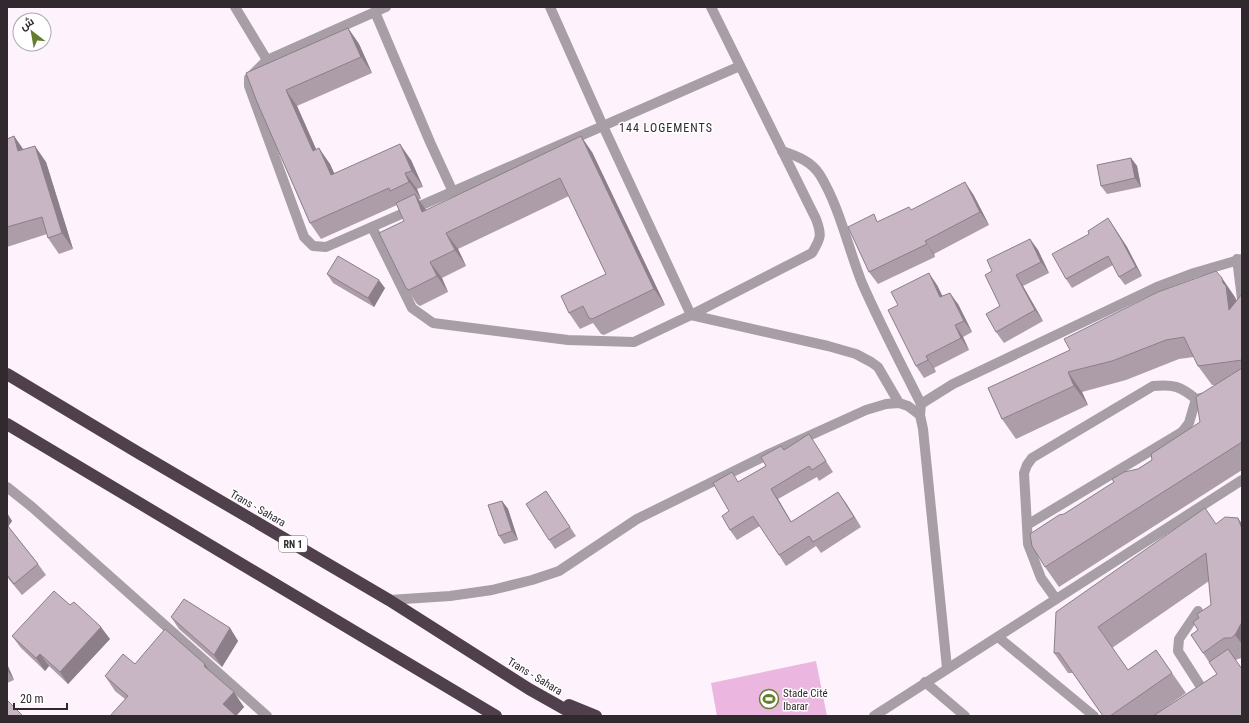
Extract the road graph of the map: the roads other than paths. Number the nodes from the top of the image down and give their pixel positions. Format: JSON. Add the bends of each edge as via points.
{"nodes":[{"id":1,"x":235,"y":7,"type":"edge"},
{"id":2,"x":386,"y":7,"type":"edge"},
{"id":3,"x":550,"y":7,"type":"edge"},
{"id":4,"x":710,"y":7,"type":"edge"},
{"id":5,"x":375,"y":12,"type":"junction"},
{"id":6,"x":267,"y":60,"type":"junction"},
{"id":7,"x":740,"y":66,"type":"junction"},
{"id":8,"x":603,"y":126,"type":"junction"},
{"id":9,"x":782,"y":151,"type":"junction"},
{"id":10,"x":453,"y":192,"type":"junction"},
{"id":11,"x":372,"y":227,"type":"junction"},
{"id":12,"x":1240,"y":259,"type":"edge"},
{"id":13,"x":1242,"y":299,"type":"edge"},
{"id":14,"x":691,"y":315,"type":"junction"},
{"id":15,"x":7,"y":374,"type":"edge"},
{"id":16,"x":1216,"y":394,"type":"edge"},
{"id":17,"x":1196,"y":399,"type":"junction"},
{"id":18,"x":899,"y":403,"type":"junction"},
{"id":19,"x":921,"y":404,"type":"junction"},
{"id":20,"x":920,"y":415,"type":"junction"},
{"id":21,"x":7,"y":424,"type":"edge"},
{"id":22,"x":1242,"y":480,"type":"edge"},
{"id":23,"x":7,"y":488,"type":"edge"},
{"id":24,"x":1027,"y":525,"type":"junction"},
{"id":25,"x":1056,"y":599,"type":"junction"},
{"id":26,"x":389,"y":600,"type":"junction"},
{"id":27,"x":1198,"y":611,"type":"edge"},
{"id":28,"x":998,"y":637,"type":"junction"},
{"id":29,"x":947,"y":668,"type":"junction"},
{"id":30,"x":925,"y":682,"type":"junction"},
{"id":31,"x":529,"y":689,"type":"junction"},
{"id":32,"x":1203,"y":690,"type":"edge"},
{"id":33,"x":267,"y":716,"type":"edge"},
{"id":34,"x":496,"y":716,"type":"edge"},
{"id":35,"x":577,"y":716,"type":"edge"},
{"id":36,"x":596,"y":716,"type":"edge"},
{"id":37,"x":874,"y":716,"type":"edge"},
{"id":38,"x":965,"y":716,"type":"edge"},
{"id":39,"x":1094,"y":716,"type":"edge"}],
"edges":[{"from":1,"to":6,"type":"street"},
{"from":2,"to":5,"type":"street"},
{"from":3,"to":8,"type":"street"},
{"from":4,"to":7,"type":"street"},
{"from":5,"to":6,"type":"street"},
{"from":5,"to":10,"type":"street"},
{"from":6,"to":11,"type":"street","via":[[249,78],[249,86],[304,237],[313,246],[326,247]]},
{"from":7,"to":8,"type":"street"},
{"from":7,"to":9,"type":"street"},
{"from":8,"to":10,"type":"street"},
{"from":8,"to":14,"type":"street"},
{"from":9,"to":14,"type":"street","via":[[816,219],[820,240],[812,253]]},
{"from":9,"to":19,"type":"street","via":[[808,162],[819,174],[832,199],[862,283]]},
{"from":10,"to":11,"type":"street"},
{"from":11,"to":14,"type":"street","via":[[412,308],[433,323],[568,340],[634,342]]},
{"from":12,"to":13,"type":"street"},
{"from":12,"to":19,"type":"street","via":[[1157,287],[953,384]]},
{"from":14,"to":18,"type":"street","via":[[856,354],[878,367]]},
{"from":15,"to":26,"type":"highway","name":"Trans - Sahara","number":"RN 1"},
{"from":16,"to":17,"type":"street"},
{"from":17,"to":24,"type":"street","via":[[1189,424],[1182,432]]},
{"from":17,"to":24,"type":"street","via":[[1184,390],[1169,385],[1153,386],[1032,458],[1024,473]]},
{"from":18,"to":20,"type":"street"},
{"from":18,"to":26,"type":"street","via":[[866,410],[692,491],[637,519],[558,571],[492,590]]},
{"from":19,"to":20,"type":"street"},
{"from":20,"to":29,"type":"street"},
{"from":21,"to":34,"type":"highway"},
{"from":22,"to":25,"type":"street"},
{"from":23,"to":33,"type":"street","via":[[32,507]]},
{"from":24,"to":25,"type":"street","via":[[1028,544],[1041,578]]},
{"from":25,"to":28,"type":"street"},
{"from":26,"to":31,"type":"highway","name":"Trans - Sahara","number":"RN 1"},
{"from":27,"to":32,"type":"street","via":[[1179,639],[1178,651]]},
{"from":28,"to":29,"type":"street"},
{"from":28,"to":39,"type":"street"},
{"from":29,"to":30,"type":"street"},
{"from":30,"to":37,"type":"street"},
{"from":30,"to":38,"type":"street"},
{"from":31,"to":35,"type":"highway","name":"Trans - Sahara","number":"RN 1"},
{"from":31,"to":36,"type":"highway"}]}
